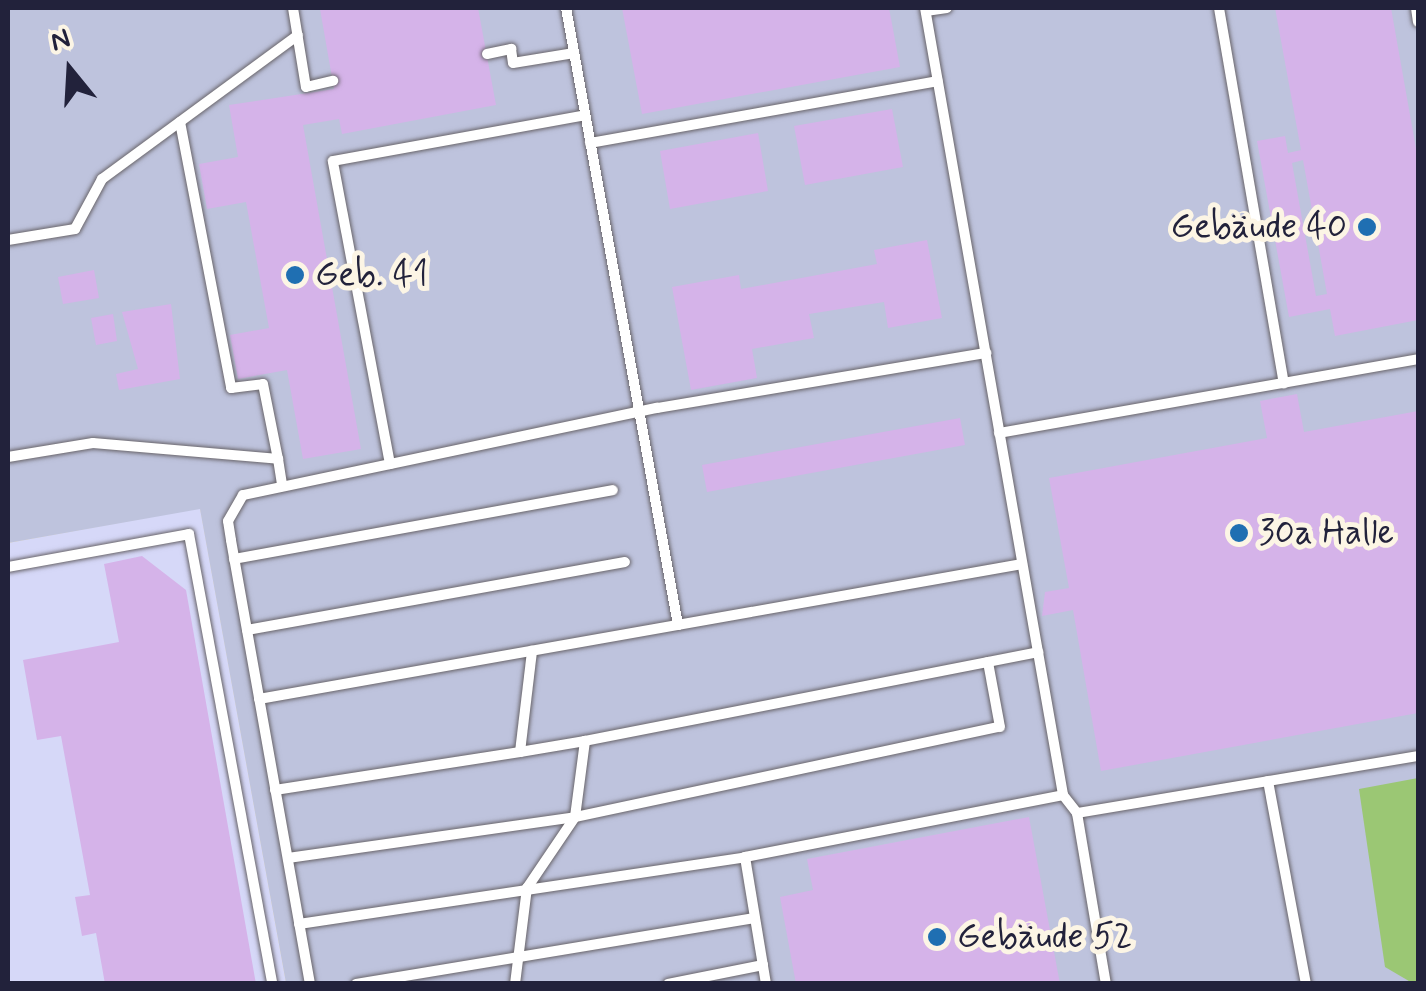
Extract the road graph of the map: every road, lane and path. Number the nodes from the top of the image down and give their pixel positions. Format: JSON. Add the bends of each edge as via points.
{"nodes":[{"id":1,"x":293,"y":8,"type":"edge"},
{"id":2,"x":566,"y":8,"type":"edge"},
{"id":3,"x":947,"y":8,"type":"edge"},
{"id":4,"x":1219,"y":8,"type":"edge"},
{"id":5,"x":1416,"y":8,"type":"edge"},
{"id":6,"x":926,"y":10,"type":"edge"},
{"id":7,"x":1418,"y":22,"type":"edge"},
{"id":8,"x":298,"y":34,"type":"junction"},
{"id":9,"x":574,"y":52,"type":"junction"},
{"id":10,"x":486,"y":54,"type":"dead end"},
{"id":11,"x":938,"y":81,"type":"junction"},
{"id":12,"x":332,"y":82,"type":"dead end"},
{"id":13,"x":585,"y":115,"type":"junction"},
{"id":14,"x":180,"y":122,"type":"junction"},
{"id":15,"x":590,"y":143,"type":"junction"},
{"id":16,"x":8,"y":240,"type":"edge"},
{"id":17,"x":986,"y":354,"type":"junction"},
{"id":18,"x":1418,"y":359,"type":"edge"},
{"id":19,"x":1284,"y":383,"type":"junction"},
{"id":20,"x":640,"y":418,"type":"junction"},
{"id":21,"x":1000,"y":433,"type":"junction"},
{"id":22,"x":8,"y":458,"type":"edge"},
{"id":23,"x":278,"y":459,"type":"junction"},
{"id":24,"x":390,"y":464,"type":"junction"},
{"id":25,"x":282,"y":483,"type":"junction"},
{"id":26,"x":613,"y":490,"type":"dead end"},
{"id":27,"x":234,"y":559,"type":"junction"},
{"id":28,"x":625,"y":562,"type":"dead end"},
{"id":29,"x":1022,"y":564,"type":"junction"},
{"id":30,"x":8,"y":567,"type":"edge"},
{"id":31,"x":678,"y":625,"type":"junction"},
{"id":32,"x":247,"y":630,"type":"junction"},
{"id":33,"x":532,"y":650,"type":"junction"},
{"id":34,"x":1038,"y":652,"type":"junction"},
{"id":35,"x":988,"y":662,"type":"junction"},
{"id":36,"x":259,"y":699,"type":"junction"},
{"id":37,"x":585,"y":741,"type":"junction"},
{"id":38,"x":520,"y":752,"type":"junction"},
{"id":39,"x":1418,"y":756,"type":"edge"},
{"id":40,"x":1268,"y":781,"type":"junction"},
{"id":41,"x":276,"y":790,"type":"junction"},
{"id":42,"x":1062,"y":795,"type":"junction"},
{"id":43,"x":1077,"y":813,"type":"junction"},
{"id":44,"x":575,"y":817,"type":"junction"},
{"id":45,"x":745,"y":857,"type":"junction"},
{"id":46,"x":288,"y":858,"type":"junction"},
{"id":47,"x":527,"y":888,"type":"junction"},
{"id":48,"x":755,"y":918,"type":"junction"},
{"id":49,"x":299,"y":924,"type":"junction"},
{"id":50,"x":518,"y":957,"type":"junction"},
{"id":51,"x":763,"y":965,"type":"junction"},
{"id":52,"x":272,"y":984,"type":"edge"},
{"id":53,"x":310,"y":984,"type":"edge"},
{"id":54,"x":356,"y":984,"type":"edge"},
{"id":55,"x":515,"y":984,"type":"edge"},
{"id":56,"x":668,"y":984,"type":"edge"},
{"id":57,"x":766,"y":984,"type":"edge"},
{"id":58,"x":1106,"y":984,"type":"edge"},
{"id":59,"x":1306,"y":984,"type":"edge"}],
"edges":[{"from":1,"to":8,"type":"lane"},
{"from":2,"to":9,"type":"lane"},
{"from":3,"to":6,"type":"lane"},
{"from":4,"to":19,"type":"lane"},
{"from":5,"to":7,"type":"lane"},
{"from":6,"to":11,"type":"lane"},
{"from":8,"to":12,"type":"lane","via":[[306,87]]},
{"from":8,"to":14,"type":"lane"},
{"from":9,"to":10,"type":"lane","via":[[513,62],[511,49]]},
{"from":9,"to":13,"type":"lane"},
{"from":11,"to":15,"type":"lane"},
{"from":11,"to":17,"type":"lane"},
{"from":13,"to":15,"type":"lane"},
{"from":13,"to":24,"type":"lane","via":[[333,161]]},
{"from":14,"to":16,"type":"lane","via":[[102,179],[75,229]]},
{"from":14,"to":23,"type":"lane","via":[[232,388],[262,384]]},
{"from":15,"to":20,"type":"lane"},
{"from":17,"to":20,"type":"lane"},
{"from":17,"to":21,"type":"lane"},
{"from":18,"to":19,"type":"lane"},
{"from":19,"to":21,"type":"lane"},
{"from":20,"to":24,"type":"lane"},
{"from":20,"to":31,"type":"lane"},
{"from":21,"to":29,"type":"lane"},
{"from":22,"to":23,"type":"lane","via":[[93,443]]},
{"from":23,"to":25,"type":"lane"},
{"from":24,"to":25,"type":"lane"},
{"from":25,"to":27,"type":"lane","via":[[233,504]]},
{"from":26,"to":27,"type":"lane"},
{"from":27,"to":32,"type":"lane"},
{"from":28,"to":32,"type":"lane"},
{"from":29,"to":31,"type":"lane"},
{"from":29,"to":34,"type":"lane"},
{"from":30,"to":52,"type":"lane","via":[[189,534]]},
{"from":31,"to":33,"type":"lane"},
{"from":32,"to":36,"type":"lane"},
{"from":33,"to":36,"type":"lane"},
{"from":33,"to":38,"type":"lane"},
{"from":34,"to":35,"type":"lane"},
{"from":34,"to":42,"type":"lane"},
{"from":35,"to":37,"type":"lane"},
{"from":35,"to":44,"type":"lane","via":[[1000,727]]},
{"from":36,"to":41,"type":"lane"},
{"from":37,"to":38,"type":"lane"},
{"from":37,"to":44,"type":"lane"},
{"from":38,"to":41,"type":"lane"},
{"from":39,"to":40,"type":"lane"},
{"from":40,"to":43,"type":"lane"},
{"from":40,"to":59,"type":"lane"},
{"from":41,"to":46,"type":"lane"},
{"from":42,"to":43,"type":"lane"},
{"from":42,"to":45,"type":"lane"},
{"from":43,"to":58,"type":"lane"},
{"from":44,"to":46,"type":"lane"},
{"from":44,"to":47,"type":"lane"},
{"from":45,"to":47,"type":"lane"},
{"from":45,"to":48,"type":"lane"},
{"from":46,"to":49,"type":"lane"},
{"from":47,"to":49,"type":"lane"},
{"from":47,"to":50,"type":"lane"},
{"from":48,"to":50,"type":"lane"},
{"from":48,"to":51,"type":"lane"},
{"from":49,"to":53,"type":"lane"},
{"from":50,"to":54,"type":"lane"},
{"from":50,"to":55,"type":"lane"},
{"from":51,"to":56,"type":"lane"},
{"from":51,"to":57,"type":"lane"}]}
